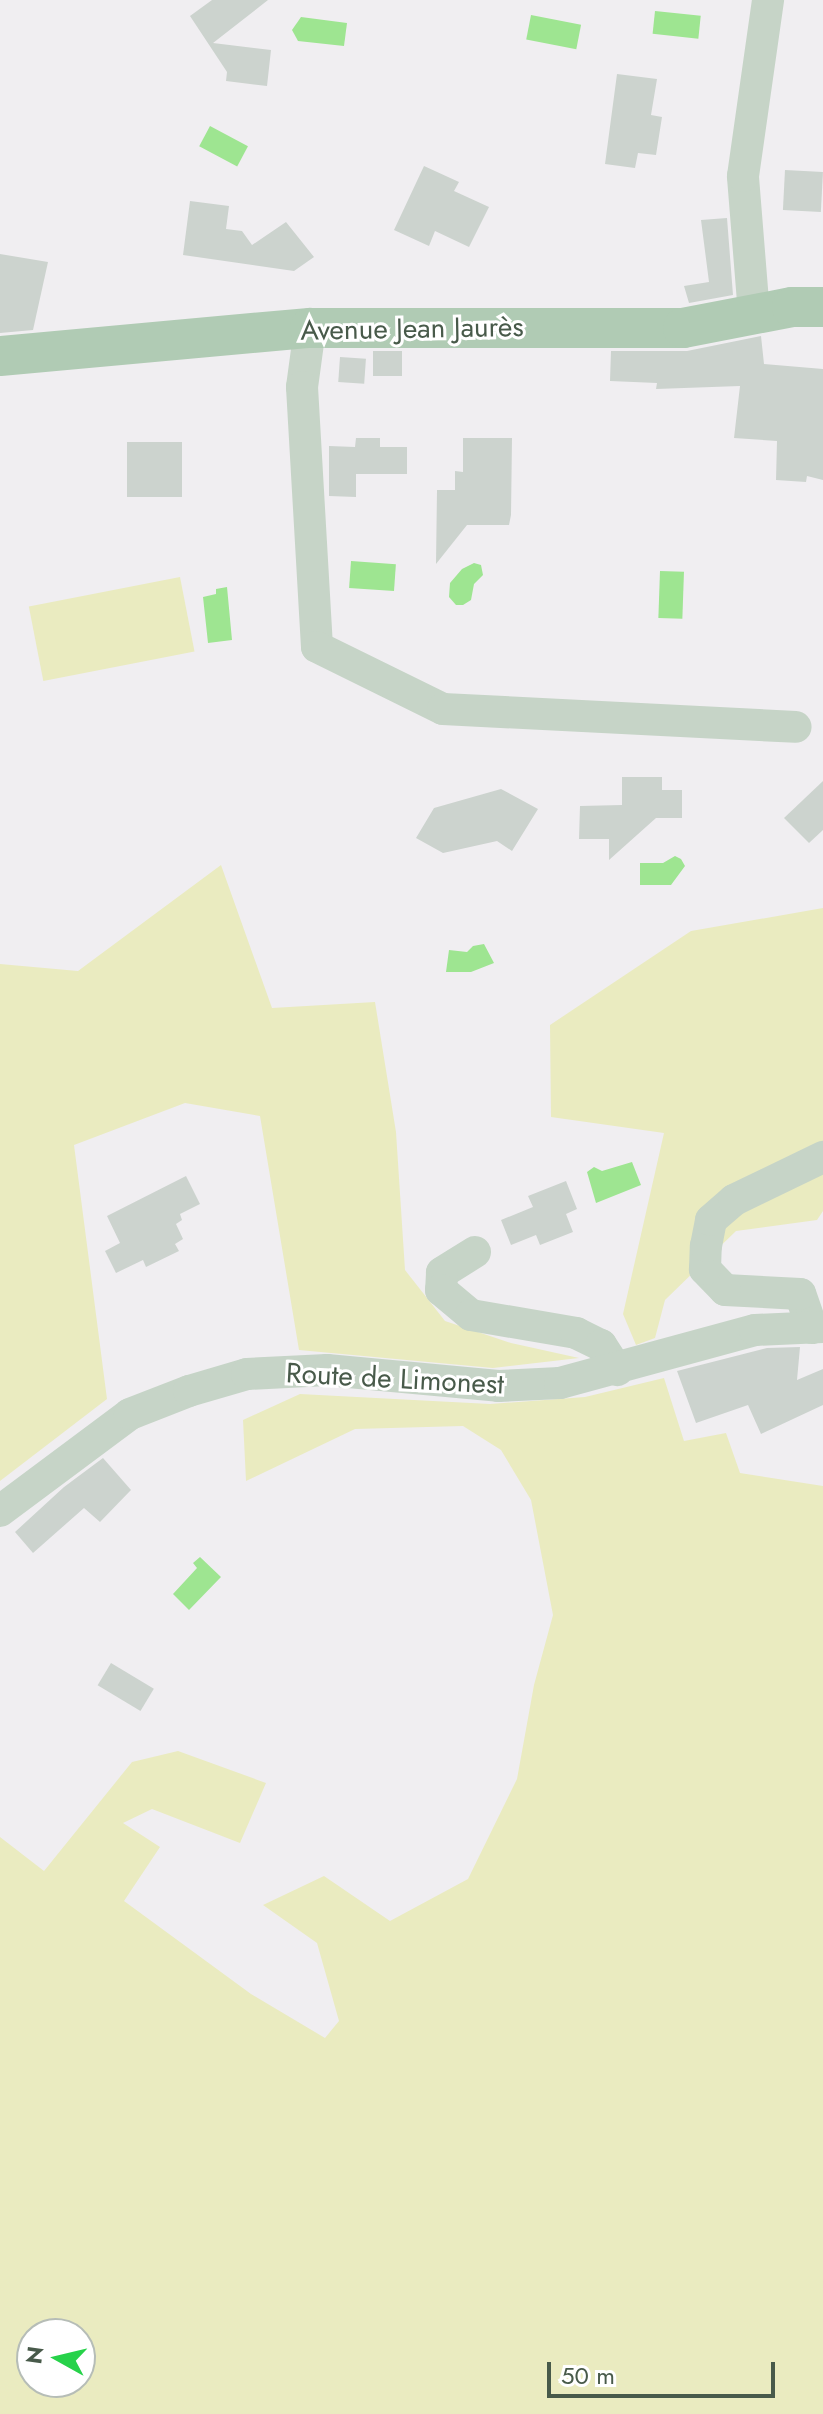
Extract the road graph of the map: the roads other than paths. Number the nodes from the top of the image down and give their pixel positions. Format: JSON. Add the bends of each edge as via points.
{"nodes":[{"id":1,"x":768,"y":0,"type":"edge"},
{"id":2,"x":823,"y":307,"type":"edge"},
{"id":3,"x":754,"y":314,"type":"junction"},
{"id":4,"x":310,"y":328,"type":"junction"},
{"id":5,"x":0,"y":356,"type":"edge"},
{"id":6,"x":796,"y":727,"type":"dead end"},
{"id":7,"x":823,"y":1157,"type":"edge"},
{"id":8,"x":475,"y":1252,"type":"dead end"},
{"id":9,"x":818,"y":1328,"type":"edge"},
{"id":10,"x":617,"y":1370,"type":"junction"},
{"id":11,"x":0,"y":1511,"type":"edge"}],
"edges":[{"from":1,"to":3,"type":"street","via":[[743,176]]},
{"from":2,"to":3,"type":"main road","name":"Avenue Jean Jaurès"},
{"from":3,"to":4,"type":"main road","name":"Avenue Jean Jaurès","via":[[683,328]]},
{"from":4,"to":5,"type":"main road","name":"Avenue Jean Jaurès"},
{"from":4,"to":6,"type":"street","via":[[302,387],[317,647],[443,709]]},
{"from":7,"to":9,"type":"street","via":[[734,1200],[711,1220],[705,1269],[725,1290],[800,1294]]},
{"from":8,"to":10,"type":"street","via":[[442,1273],[441,1290],[471,1315],[576,1333],[601,1345]]},
{"from":9,"to":10,"type":"street","name":"Route de Limonest","via":[[755,1330]]},
{"from":10,"to":11,"type":"street","name":"Route de Limonest","via":[[560,1383],[498,1386],[327,1370],[247,1374],[130,1414]]}]}
